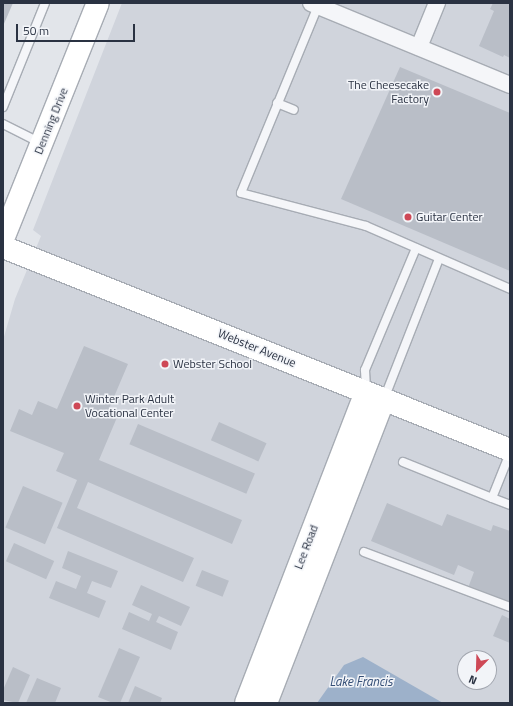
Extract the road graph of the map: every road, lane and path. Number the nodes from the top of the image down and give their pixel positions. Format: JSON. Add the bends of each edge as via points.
{"nodes":[{"id":1,"x":45,"y":3,"type":"edge"},
{"id":2,"x":98,"y":3,"type":"edge"},
{"id":3,"x":437,"y":3,"type":"edge"},
{"id":4,"x":314,"y":4,"type":"edge"},
{"id":5,"x":419,"y":47,"type":"junction"},
{"id":6,"x":510,"y":85,"type":"edge"},
{"id":7,"x":278,"y":103,"type":"junction"},
{"id":8,"x":3,"y":107,"type":"edge"},
{"id":9,"x":294,"y":110,"type":"dead end"},
{"id":10,"x":3,"y":124,"type":"edge"},
{"id":11,"x":42,"y":143,"type":"junction"},
{"id":12,"x":3,"y":239,"type":"edge"},
{"id":13,"x":3,"y":247,"type":"edge"},
{"id":14,"x":416,"y":248,"type":"junction"},
{"id":15,"x":439,"y":259,"type":"junction"},
{"id":16,"x":510,"y":289,"type":"edge"},
{"id":17,"x":375,"y":396,"type":"junction"},
{"id":18,"x":510,"y":450,"type":"edge"},
{"id":19,"x":510,"y":453,"type":"edge"},
{"id":20,"x":403,"y":462,"type":"dead end"},
{"id":21,"x":492,"y":498,"type":"junction"},
{"id":22,"x":510,"y":505,"type":"edge"},
{"id":23,"x":364,"y":552,"type":"dead end"},
{"id":24,"x":510,"y":607,"type":"edge"},
{"id":25,"x":277,"y":648,"type":"junction"},
{"id":26,"x":246,"y":703,"type":"edge"},
{"id":27,"x":266,"y":703,"type":"edge"}],
"edges":[{"from":1,"to":8,"type":"lane"},
{"from":2,"to":11,"type":"street","name":"Denning Drive"},
{"from":3,"to":5,"type":"street"},
{"from":4,"to":5,"type":"street"},
{"from":4,"to":7,"type":"lane"},
{"from":5,"to":6,"type":"street"},
{"from":7,"to":9,"type":"lane"},
{"from":7,"to":14,"type":"lane","via":[[241,193],[366,226]]},
{"from":10,"to":11,"type":"lane"},
{"from":11,"to":12,"type":"street","name":"Denning Drive"},
{"from":13,"to":17,"type":"street","name":"Webster Avenue"},
{"from":14,"to":15,"type":"lane"},
{"from":14,"to":17,"type":"lane","via":[[365,370]]},
{"from":15,"to":16,"type":"lane"},
{"from":15,"to":17,"type":"lane"},
{"from":17,"to":18,"type":"street","name":"Webster Avenue"},
{"from":17,"to":25,"type":"street","name":"Lee Road"},
{"from":19,"to":21,"type":"lane"},
{"from":20,"to":21,"type":"lane"},
{"from":21,"to":22,"type":"lane"},
{"from":23,"to":24,"type":"lane"},
{"from":25,"to":26,"type":"street","name":"Lee Road"},
{"from":25,"to":27,"type":"street","name":"Lee Road"}]}
